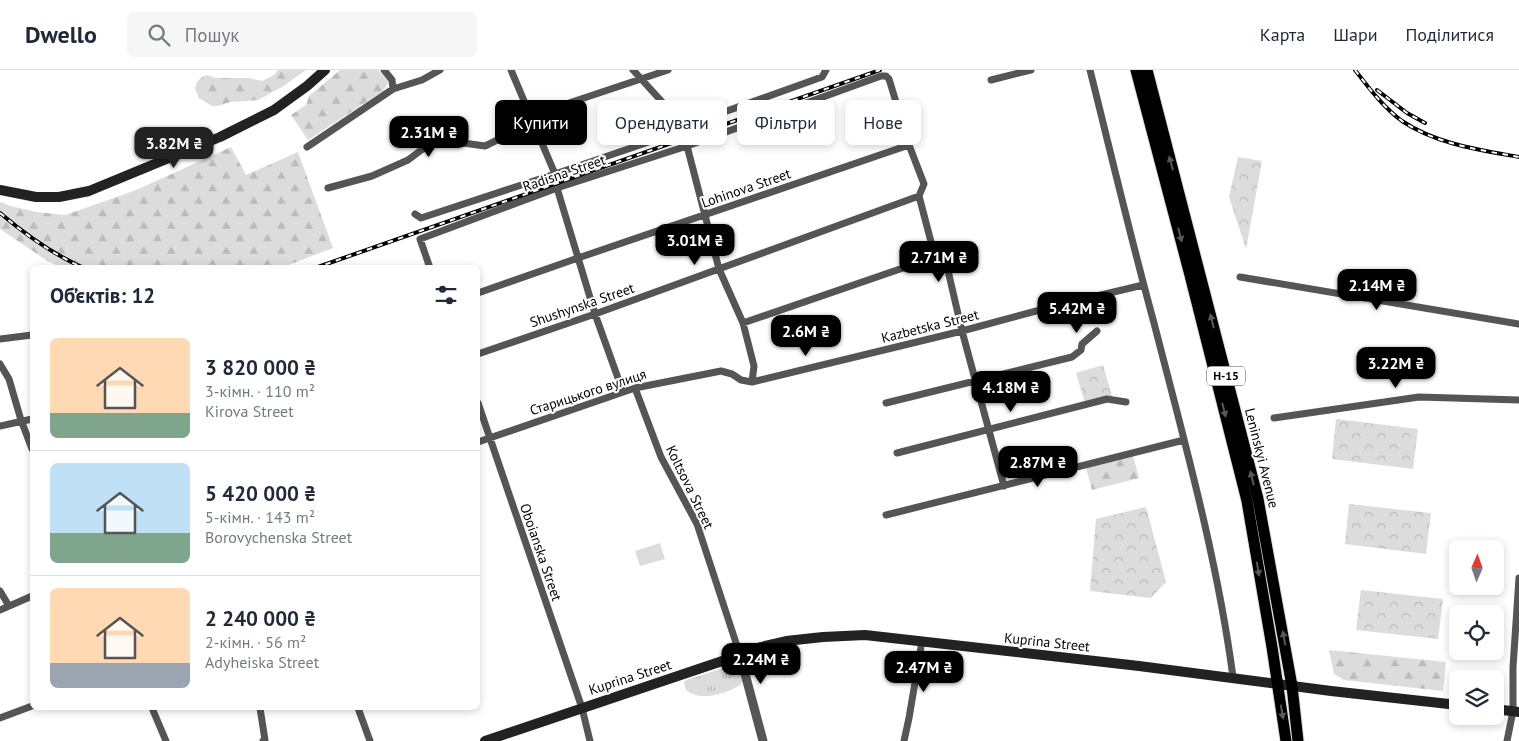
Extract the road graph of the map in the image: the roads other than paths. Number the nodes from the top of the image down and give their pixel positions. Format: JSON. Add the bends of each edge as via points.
{"nodes":[{"id":1,"x":325,"y":70,"type":"edge"},
{"id":2,"x":384,"y":70,"type":"edge"},
{"id":3,"x":440,"y":70,"type":"edge"},
{"id":4,"x":511,"y":70,"type":"edge"},
{"id":5,"x":633,"y":70,"type":"edge"},
{"id":6,"x":668,"y":70,"type":"edge"},
{"id":7,"x":826,"y":70,"type":"edge"},
{"id":8,"x":1031,"y":70,"type":"edge"},
{"id":9,"x":1090,"y":70,"type":"edge"},
{"id":10,"x":1136,"y":70,"type":"edge"},
{"id":11,"x":1147,"y":70,"type":"edge"},
{"id":12,"x":642,"y":80,"type":"junction"},
{"id":13,"x":991,"y":80,"type":"dead end"},
{"id":14,"x":393,"y":90,"type":"junction"},
{"id":15,"x":523,"y":100,"type":"edge"},
{"id":16,"x":580,"y":100,"type":"edge"},
{"id":17,"x":660,"y":100,"type":"edge"},
{"id":18,"x":895,"y":100,"type":"edge"},
{"id":19,"x":727,"y":111,"type":"edge"},
{"id":20,"x":495,"y":141,"type":"edge"},
{"id":21,"x":542,"y":145,"type":"edge"},
{"id":22,"x":640,"y":145,"type":"edge"},
{"id":23,"x":908,"y":145,"type":"joint"},
{"id":24,"x":686,"y":146,"type":"junction"},
{"id":25,"x":307,"y":147,"type":"dead end"},
{"id":26,"x":555,"y":174,"type":"junction"},
{"id":27,"x":559,"y":187,"type":"junction"},
{"id":28,"x":328,"y":188,"type":"dead end"},
{"id":29,"x":0,"y":190,"type":"edge"},
{"id":30,"x":919,"y":196,"type":"junction"},
{"id":31,"x":415,"y":214,"type":"dead end"},
{"id":32,"x":705,"y":215,"type":"junction"},
{"id":33,"x":935,"y":257,"type":"junction"},
{"id":34,"x":578,"y":258,"type":"junction"},
{"id":35,"x":429,"y":265,"type":"edge"},
{"id":36,"x":719,"y":269,"type":"junction"},
{"id":37,"x":1240,"y":277,"type":"dead end"},
{"id":38,"x":1143,"y":285,"type":"junction"},
{"id":39,"x":480,"y":292,"type":"edge"},
{"id":40,"x":595,"y":314,"type":"junction"},
{"id":41,"x":743,"y":323,"type":"junction"},
{"id":42,"x":1519,"y":324,"type":"edge"},
{"id":43,"x":962,"y":332,"type":"junction"},
{"id":44,"x":1097,"y":332,"type":"dead end"},
{"id":45,"x":30,"y":335,"type":"edge"},
{"id":46,"x":0,"y":339,"type":"edge"},
{"id":47,"x":480,"y":353,"type":"edge"},
{"id":48,"x":0,"y":364,"type":"edge"},
{"id":49,"x":975,"y":381,"type":"junction"},
{"id":50,"x":752,"y":382,"type":"junction"},
{"id":51,"x":635,"y":388,"type":"junction"},
{"id":52,"x":623,"y":392,"type":"junction"},
{"id":53,"x":1519,"y":400,"type":"edge"},
{"id":54,"x":1126,"y":402,"type":"dead end"},
{"id":55,"x":886,"y":404,"type":"dead end"},
{"id":56,"x":480,"y":409,"type":"edge"},
{"id":57,"x":1274,"y":418,"type":"dead end"},
{"id":58,"x":30,"y":419,"type":"edge"},
{"id":59,"x":21,"y":420,"type":"junction"},
{"id":60,"x":0,"y":426,"type":"edge"},
{"id":61,"x":987,"y":430,"type":"junction"},
{"id":62,"x":489,"y":438,"type":"junction"},
{"id":63,"x":1184,"y":440,"type":"junction"},
{"id":64,"x":480,"y":441,"type":"edge"},
{"id":65,"x":30,"y":444,"type":"edge"},
{"id":66,"x":897,"y":453,"type":"dead end"},
{"id":67,"x":1004,"y":486,"type":"junction"},
{"id":68,"x":886,"y":515,"type":"dead end"},
{"id":69,"x":1519,"y":578,"type":"edge"},
{"id":70,"x":0,"y":591,"type":"edge"},
{"id":71,"x":30,"y":597,"type":"edge"},
{"id":72,"x":9,"y":606,"type":"junction"},
{"id":73,"x":0,"y":610,"type":"edge"},
{"id":74,"x":1518,"y":614,"type":"edge"},
{"id":75,"x":922,"y":641,"type":"junction"},
{"id":76,"x":740,"y":655,"type":"junction"},
{"id":77,"x":1516,"y":667,"type":"edge"},
{"id":78,"x":1233,"y":677,"type":"junction"},
{"id":79,"x":1277,"y":683,"type":"junction"},
{"id":80,"x":1292,"y":686,"type":"junction"},
{"id":81,"x":1449,"y":704,"type":"edge"},
{"id":82,"x":30,"y":707,"type":"edge"},
{"id":83,"x":582,"y":708,"type":"junction"},
{"id":84,"x":153,"y":710,"type":"edge"},
{"id":85,"x":260,"y":710,"type":"edge"},
{"id":86,"x":359,"y":710,"type":"edge"},
{"id":87,"x":1516,"y":712,"type":"edge"},
{"id":88,"x":0,"y":718,"type":"edge"},
{"id":89,"x":166,"y":741,"type":"edge"},
{"id":90,"x":263,"y":741,"type":"edge"},
{"id":91,"x":370,"y":741,"type":"edge"},
{"id":92,"x":485,"y":741,"type":"edge"},
{"id":93,"x":590,"y":741,"type":"edge"},
{"id":94,"x":763,"y":741,"type":"edge"},
{"id":95,"x":904,"y":741,"type":"edge"},
{"id":96,"x":1286,"y":741,"type":"edge"},
{"id":97,"x":1298,"y":741,"type":"edge"},
{"id":98,"x":1507,"y":741,"type":"edge"}],
"edges":[{"from":1,"to":29,"type":"main road","via":[[274,110],[220,137],[89,191],[59,197],[36,197]]},
{"from":2,"to":14,"type":"street","via":[[392,80]]},
{"from":3,"to":14,"type":"street"},
{"from":4,"to":15,"type":"street"},
{"from":5,"to":12,"type":"street"},
{"from":6,"to":12,"type":"street"},
{"from":7,"to":19,"type":"street","name":"Radisna Street","via":[[822,77]]},
{"from":8,"to":13,"type":"street"},
{"from":9,"to":38,"type":"street"},
{"from":10,"to":79,"type":"main road","name":"Leninskyi Avenue","number":"Н-15","one_way":true,"via":[[1247,501]]},
{"from":80,"to":11,"type":"main road","name":"Leninskyi Avenue","number":"Н-15","one_way":true,"via":[[1258,499]]},
{"from":12,"to":16,"type":"street"},
{"from":12,"to":17,"type":"street"},
{"from":14,"to":25,"type":"street"},
{"from":18,"to":24,"type":"street","name":"Radisna Street","via":[[889,79],[881,76]]},
{"from":20,"to":28,"type":"street","via":[[485,146],[456,142],[428,145],[408,160],[372,176]]},
{"from":21,"to":26,"type":"street"},
{"from":22,"to":26,"type":"street","name":"Radisna Street"},
{"from":23,"to":30,"type":"street","via":[[924,184]]},
{"from":23,"to":32,"type":"street","name":"Lohinova Street"},
{"from":24,"to":27,"type":"street","name":"Radisna Street"},
{"from":24,"to":32,"type":"street"},
{"from":26,"to":31,"type":"street","name":"Radisna Street","via":[[421,218]]},
{"from":27,"to":34,"type":"street"},
{"from":27,"to":35,"type":"street","name":"Radisna Street","via":[[420,239]]},
{"from":30,"to":33,"type":"street"},
{"from":30,"to":36,"type":"street","name":"Shushynska Street"},
{"from":32,"to":34,"type":"street","name":"Lohinova Street"},
{"from":32,"to":36,"type":"street"},
{"from":33,"to":41,"type":"street"},
{"from":33,"to":43,"type":"street","via":[[946,262]]},
{"from":34,"to":39,"type":"street","name":"Lohinova Street"},
{"from":34,"to":40,"type":"street"},
{"from":36,"to":40,"type":"street","name":"Shushynska Street"},
{"from":36,"to":41,"type":"street"},
{"from":37,"to":42,"type":"street"},
{"from":38,"to":43,"type":"street","name":"Kazbetska Street"},
{"from":38,"to":63,"type":"street"},
{"from":40,"to":47,"type":"street","name":"Shushynska Street"},
{"from":40,"to":52,"type":"street"},
{"from":41,"to":50,"type":"street","via":[[754,366]]},
{"from":43,"to":49,"type":"street"},
{"from":43,"to":50,"type":"street","name":"Kazbetska Street"},
{"from":44,"to":49,"type":"street","via":[[1072,357]]},
{"from":45,"to":46,"type":"street"},
{"from":48,"to":59,"type":"street","via":[[9,379]]},
{"from":49,"to":55,"type":"street"},
{"from":49,"to":61,"type":"street"},
{"from":50,"to":51,"type":"street","name":"Старицького вулиця","via":[[721,371]]},
{"from":51,"to":52,"type":"street","name":"Старицького вулиця"},
{"from":51,"to":76,"type":"street","name":"Koltsova Street","via":[[661,457],[697,524]]},
{"from":52,"to":62,"type":"street","name":"Старицького вулиця"},
{"from":53,"to":57,"type":"street","via":[[1419,397]]},
{"from":54,"to":61,"type":"street","via":[[1107,399]]},
{"from":56,"to":62,"type":"street","name":"Oboianska Street"},
{"from":58,"to":59,"type":"street"},
{"from":59,"to":60,"type":"street"},
{"from":59,"to":65,"type":"street"},
{"from":61,"to":66,"type":"street"},
{"from":61,"to":67,"type":"street"},
{"from":62,"to":64,"type":"street","name":"Старицького вулиця"},
{"from":62,"to":83,"type":"street","name":"Oboianska Street"},
{"from":63,"to":67,"type":"street"},
{"from":63,"to":78,"type":"street","via":[[1228,638]]},
{"from":67,"to":68,"type":"street"},
{"from":69,"to":74,"type":"street"},
{"from":70,"to":72,"type":"street"},
{"from":71,"to":72,"type":"street"},
{"from":72,"to":73,"type":"street"},
{"from":74,"to":77,"type":"street"},
{"from":75,"to":76,"type":"main road","name":"Kuprina Street","via":[[865,635],[823,637],[761,647]]},
{"from":75,"to":78,"type":"main road","name":"Kuprina Street"},
{"from":75,"to":95,"type":"street"},
{"from":76,"to":83,"type":"main road","name":"Kuprina Street"},
{"from":76,"to":94,"type":"street"},
{"from":77,"to":87,"type":"street"},
{"from":78,"to":79,"type":"main road","name":"Kuprina Street"},
{"from":79,"to":80,"type":"main road","name":"Kuprina Street"},
{"from":79,"to":96,"type":"main road","name":"Leninskyi Avenue","number":"Н-15","one_way":true},
{"from":80,"to":81,"type":"main road","name":"Kuprina Street"},
{"from":80,"to":97,"type":"main road","name":"Leninskyi Avenue","number":"Н-15"},
{"from":82,"to":88,"type":"street"},
{"from":83,"to":92,"type":"main road","name":"Kuprina Street"},
{"from":83,"to":93,"type":"street","name":"Kuprina Street"},
{"from":84,"to":89,"type":"street"},
{"from":85,"to":90,"type":"street"},
{"from":86,"to":91,"type":"street"},
{"from":87,"to":98,"type":"street"}]}
